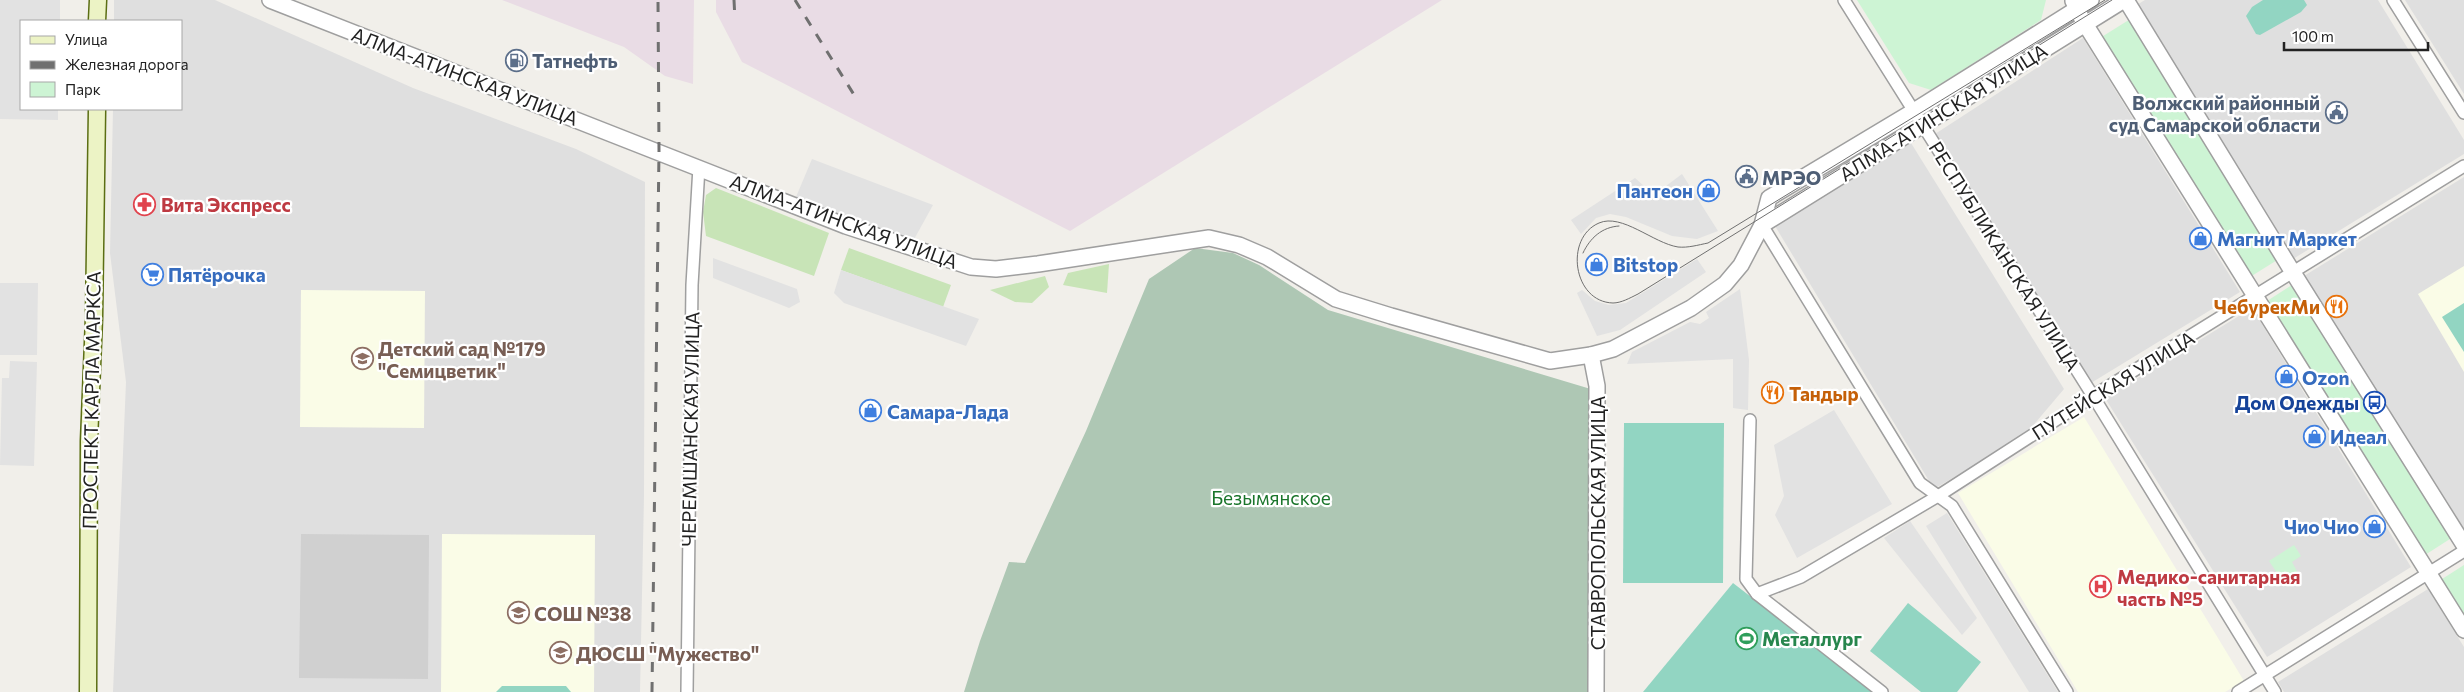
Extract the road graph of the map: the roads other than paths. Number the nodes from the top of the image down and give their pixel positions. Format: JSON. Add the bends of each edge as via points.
{"nodes":[{"id":1,"x":98,"y":0,"type":"edge"},
{"id":2,"x":270,"y":0,"type":"edge"},
{"id":3,"x":1844,"y":0,"type":"edge"},
{"id":4,"x":2091,"y":0,"type":"edge"},
{"id":5,"x":2125,"y":0,"type":"edge"},
{"id":6,"x":2394,"y":0,"type":"edge"},
{"id":7,"x":2075,"y":4,"type":"edge"},
{"id":8,"x":97,"y":20,"type":"edge"},
{"id":9,"x":2085,"y":25,"type":"junction"},
{"id":10,"x":97,"y":110,"type":"edge"},
{"id":11,"x":1914,"y":111,"type":"junction"},
{"id":12,"x":2464,"y":113,"type":"edge"},
{"id":13,"x":1923,"y":126,"type":"junction"},
{"id":14,"x":2464,"y":166,"type":"edge"},
{"id":15,"x":699,"y":167,"type":"junction"},
{"id":16,"x":1762,"y":225,"type":"junction"},
{"id":17,"x":2292,"y":271,"type":"junction"},
{"id":18,"x":2254,"y":295,"type":"junction"},
{"id":19,"x":1591,"y":355,"type":"junction"},
{"id":20,"x":2093,"y":396,"type":"junction"},
{"id":21,"x":1750,"y":420,"type":"dead end"},
{"id":22,"x":1938,"y":496,"type":"junction"},
{"id":23,"x":2464,"y":545,"type":"edge"},
{"id":24,"x":2464,"y":551,"type":"edge"},
{"id":25,"x":2428,"y":572,"type":"junction"},
{"id":26,"x":1757,"y":594,"type":"junction"},
{"id":27,"x":2464,"y":630,"type":"edge"},
{"id":28,"x":2265,"y":676,"type":"junction"},
{"id":29,"x":88,"y":692,"type":"edge"},
{"id":30,"x":687,"y":692,"type":"edge"},
{"id":31,"x":1596,"y":692,"type":"edge"},
{"id":32,"x":1882,"y":692,"type":"edge"},
{"id":33,"x":2067,"y":692,"type":"edge"},
{"id":34,"x":2238,"y":692,"type":"edge"},
{"id":35,"x":2275,"y":692,"type":"edge"}],
"edges":[{"from":1,"to":8,"type":"main road"},
{"from":2,"to":15,"type":"street","name":"АЛМА-АТИНСКАЯ УЛИЦА"},
{"from":3,"to":11,"type":"street","name":"РЕСПУБЛИКАНСКАЯ УЛИЦА"},
{"from":4,"to":7,"type":"street","name":"АЛМА-АТИНСКАЯ УЛИЦА"},
{"from":5,"to":9,"type":"street","name":"АЛМА-АТИНСКАЯ УЛИЦА"},
{"from":5,"to":17,"type":"street"},
{"from":6,"to":12,"type":"street"},
{"from":7,"to":9,"type":"street"},
{"from":7,"to":11,"type":"street","name":"АЛМА-АТИНСКАЯ УЛИЦА"},
{"from":9,"to":13,"type":"street","name":"АЛМА-АТИНСКАЯ УЛИЦА"},
{"from":9,"to":18,"type":"street"},
{"from":10,"to":29,"type":"main road","name":"ПРОСПЕКТ КАРЛА МАРКСА","via":[[89,440]]},
{"from":11,"to":13,"type":"street","name":"РЕСПУБЛИКАНСКАЯ УЛИЦА"},
{"from":11,"to":16,"type":"street","name":"АЛМА-АТИНСКАЯ УЛИЦА","via":[[1769,198]]},
{"from":13,"to":16,"type":"street","name":"АЛМА-АТИНСКАЯ УЛИЦА"},
{"from":13,"to":20,"type":"street","name":"РЕСПУБЛИКАНСКАЯ УЛИЦА"},
{"from":14,"to":17,"type":"street","name":"ПУТЕЙСКАЯ УЛИЦА"},
{"from":15,"to":19,"type":"street","name":"АЛМА-АТИНСКАЯ УЛИЦА","via":[[846,226],[971,267],[996,269],[1038,264],[1209,238],[1267,257],[1336,299],[1391,316],[1550,360]]},
{"from":15,"to":30,"type":"street","name":"ЧЕРЕМШАНСКАЯ УЛИЦА","via":[[692,285]]},
{"from":16,"to":19,"type":"street","name":"АЛМА-АТИНСКАЯ УЛИЦА","via":[[1741,265],[1725,284],[1674,317],[1613,349]]},
{"from":16,"to":22,"type":"street","via":[[1920,483]]},
{"from":17,"to":18,"type":"street","name":"ПУТЕЙСКАЯ УЛИЦА"},
{"from":17,"to":23,"type":"street"},
{"from":18,"to":20,"type":"street","name":"ПУТЕЙСКАЯ УЛИЦА"},
{"from":18,"to":25,"type":"street"},
{"from":19,"to":31,"type":"street","name":"СТАВРОПОЛЬСКАЯ УЛИЦА","via":[[1597,386]]},
{"from":20,"to":22,"type":"street","name":"ПУТЕЙСКАЯ УЛИЦА"},
{"from":20,"to":28,"type":"street","name":"РЕСПУБЛИКАНСКАЯ УЛИЦА"},
{"from":21,"to":26,"type":"street","via":[[1746,579]]},
{"from":22,"to":26,"type":"street","name":"ПУТЕЙСКАЯ УЛИЦА","via":[[1802,578]]},
{"from":22,"to":33,"type":"street","via":[[1952,506]]},
{"from":24,"to":25,"type":"street"},
{"from":25,"to":27,"type":"street"},
{"from":25,"to":28,"type":"street"},
{"from":26,"to":32,"type":"street"},
{"from":28,"to":34,"type":"street"},
{"from":28,"to":35,"type":"street","name":"РЕСПУБЛИКАНСКАЯ УЛИЦА"}]}
